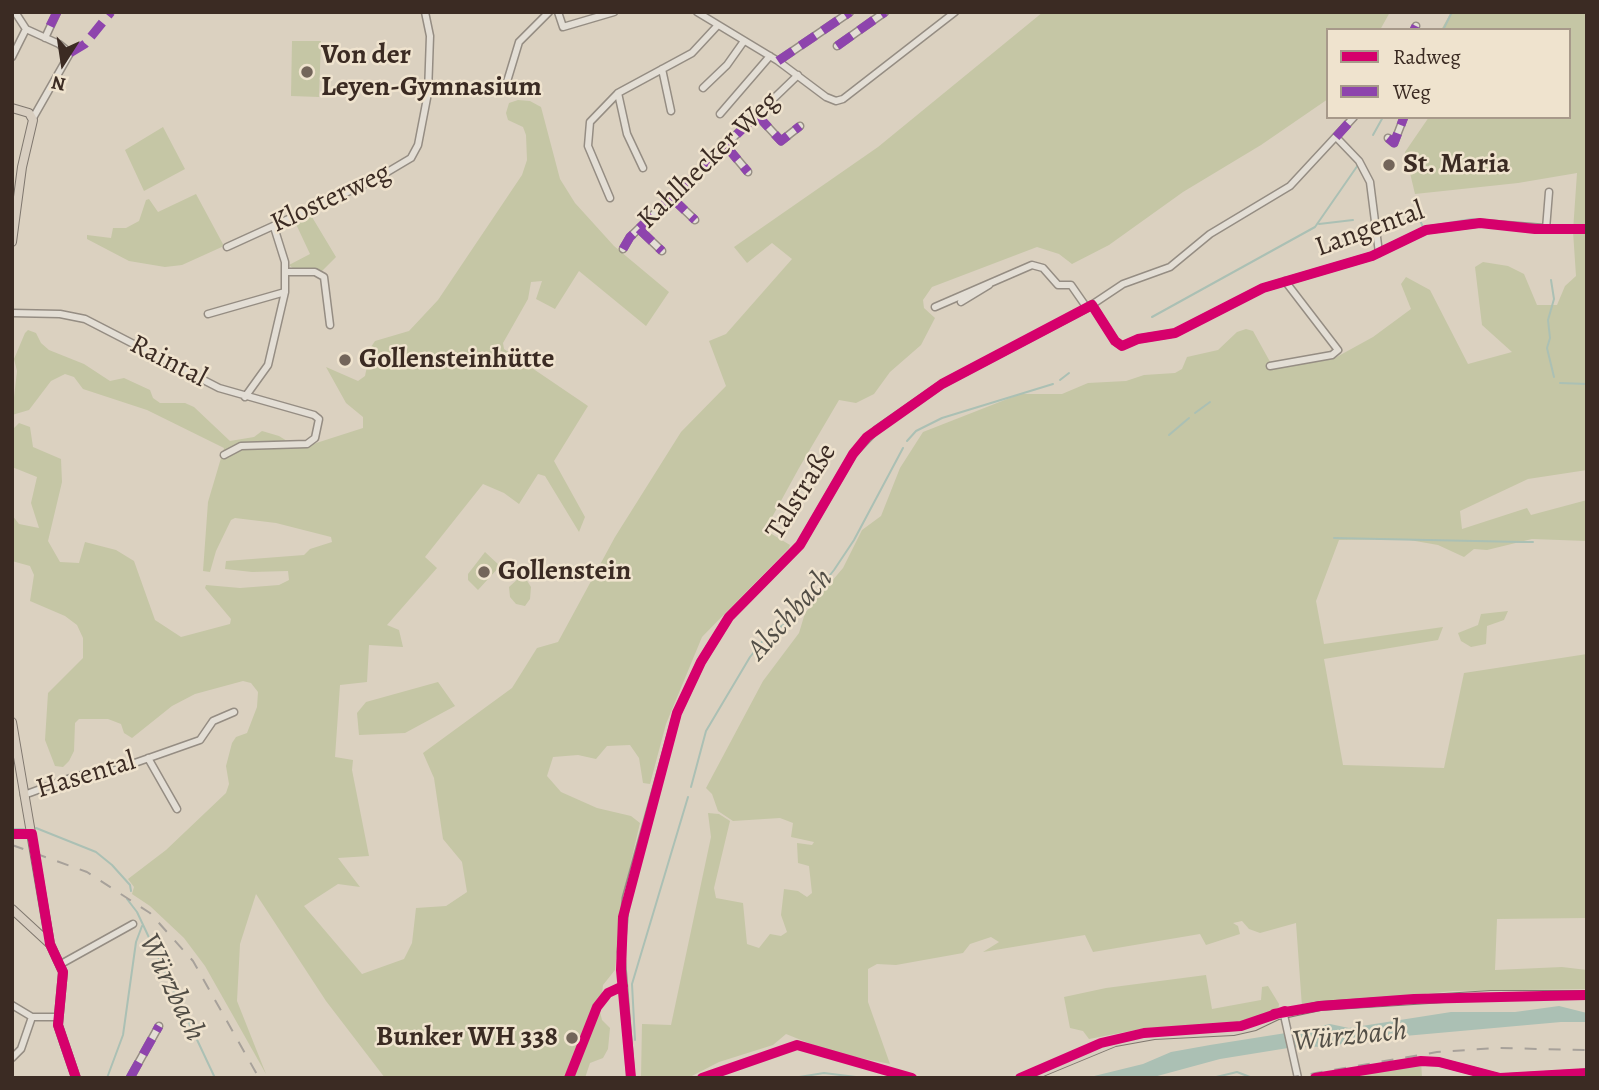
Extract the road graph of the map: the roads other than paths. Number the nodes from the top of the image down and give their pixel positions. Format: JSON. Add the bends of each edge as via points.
{"nodes":[{"id":1,"x":15,"y":12,"type":"edge"},
{"id":2,"x":57,"y":12,"type":"edge"},
{"id":3,"x":425,"y":12,"type":"edge"},
{"id":4,"x":549,"y":12,"type":"edge"},
{"id":5,"x":558,"y":12,"type":"edge"},
{"id":6,"x":614,"y":12,"type":"edge"},
{"id":7,"x":696,"y":12,"type":"edge"},
{"id":8,"x":850,"y":12,"type":"edge"},
{"id":9,"x":885,"y":12,"type":"edge"},
{"id":10,"x":955,"y":12,"type":"edge"},
{"id":11,"x":718,"y":25,"type":"junction"},
{"id":12,"x":26,"y":29,"type":"junction"},
{"id":13,"x":45,"y":38,"type":"junction"},
{"id":14,"x":744,"y":41,"type":"junction"},
{"id":15,"x":837,"y":46,"type":"dead end"},
{"id":16,"x":770,"y":56,"type":"junction"},
{"id":17,"x":12,"y":57,"type":"edge"},
{"id":18,"x":778,"y":61,"type":"junction"},
{"id":19,"x":662,"y":69,"type":"junction"},
{"id":20,"x":798,"y":75,"type":"junction"},
{"id":21,"x":506,"y":85,"type":"dead end"},
{"id":22,"x":703,"y":88,"type":"dead end"},
{"id":23,"x":618,"y":93,"type":"junction"},
{"id":24,"x":17,"y":109,"type":"edge"},
{"id":25,"x":671,"y":111,"type":"dead end"},
{"id":26,"x":720,"y":114,"type":"dead end"},
{"id":27,"x":757,"y":115,"type":"junction"},
{"id":28,"x":1352,"y":119,"type":"edge"},
{"id":29,"x":1403,"y":119,"type":"edge"},
{"id":30,"x":32,"y":122,"type":"junction"},
{"id":31,"x":800,"y":126,"type":"dead end"},
{"id":32,"x":1336,"y":137,"type":"junction"},
{"id":33,"x":1388,"y":138,"type":"dead end"},
{"id":34,"x":726,"y":146,"type":"junction"},
{"id":35,"x":643,"y":168,"type":"dead end"},
{"id":36,"x":748,"y":172,"type":"dead end"},
{"id":37,"x":1549,"y":192,"type":"dead end"},
{"id":38,"x":610,"y":198,"type":"dead end"},
{"id":39,"x":673,"y":198,"type":"junction"},
{"id":40,"x":695,"y":220,"type":"dead end"},
{"id":41,"x":274,"y":227,"type":"junction"},
{"id":42,"x":639,"y":229,"type":"junction"},
{"id":43,"x":1546,"y":229,"type":"junction"},
{"id":44,"x":1556,"y":229,"type":"dead end"},
{"id":45,"x":12,"y":242,"type":"edge"},
{"id":46,"x":227,"y":247,"type":"dead end"},
{"id":47,"x":623,"y":249,"type":"dead end"},
{"id":48,"x":662,"y":251,"type":"dead end"},
{"id":49,"x":1379,"y":253,"type":"junction"},
{"id":50,"x":287,"y":272,"type":"junction"},
{"id":51,"x":993,"y":280,"type":"junction"},
{"id":52,"x":1284,"y":281,"type":"junction"},
{"id":53,"x":285,"y":292,"type":"junction"},
{"id":54,"x":961,"y":302,"type":"dead end"},
{"id":55,"x":935,"y":307,"type":"dead end"},
{"id":56,"x":1089,"y":307,"type":"junction"},
{"id":57,"x":12,"y":313,"type":"edge"},
{"id":58,"x":208,"y":314,"type":"dead end"},
{"id":59,"x":330,"y":326,"type":"dead end"},
{"id":60,"x":1270,"y":366,"type":"dead end"},
{"id":61,"x":245,"y":397,"type":"junction"},
{"id":62,"x":224,"y":455,"type":"dead end"},
{"id":63,"x":234,"y":712,"type":"dead end"},
{"id":64,"x":12,"y":722,"type":"edge"},
{"id":65,"x":148,"y":758,"type":"junction"},
{"id":66,"x":24,"y":795,"type":"junction"},
{"id":67,"x":177,"y":809,"type":"dead end"},
{"id":68,"x":12,"y":834,"type":"edge"},
{"id":69,"x":32,"y":834,"type":"junction"},
{"id":70,"x":12,"y":909,"type":"edge"},
{"id":71,"x":46,"y":921,"type":"junction"},
{"id":72,"x":134,"y":924,"type":"dead end"},
{"id":73,"x":33,"y":928,"type":"junction"},
{"id":74,"x":50,"y":944,"type":"junction"},
{"id":75,"x":61,"y":964,"type":"junction"},
{"id":76,"x":1587,"y":995,"type":"edge"},
{"id":77,"x":12,"y":1005,"type":"edge"},
{"id":78,"x":1284,"y":1014,"type":"junction"},
{"id":79,"x":32,"y":1017,"type":"junction"},
{"id":80,"x":57,"y":1017,"type":"junction"},
{"id":81,"x":159,"y":1026,"type":"dead end"},
{"id":82,"x":12,"y":1058,"type":"edge"},
{"id":83,"x":1439,"y":1062,"type":"dead end"},
{"id":84,"x":1587,"y":1073,"type":"edge"},
{"id":85,"x":76,"y":1078,"type":"edge"},
{"id":86,"x":130,"y":1078,"type":"edge"},
{"id":87,"x":631,"y":1078,"type":"edge"},
{"id":88,"x":1028,"y":1078,"type":"edge"},
{"id":89,"x":1298,"y":1078,"type":"edge"}],
"edges":[{"from":1,"to":12,"type":"street"},
{"from":2,"to":13,"type":"street"},
{"from":3,"to":41,"type":"street","name":"Klosterweg","via":[[430,28],[430,71],[421,134],[411,158]]},
{"from":4,"to":21,"type":"street","via":[[519,42]]},
{"from":5,"to":6,"type":"street","via":[[564,27]]},
{"from":7,"to":11,"type":"street"},
{"from":8,"to":18,"type":"street"},
{"from":9,"to":15,"type":"street"},
{"from":10,"to":20,"type":"street","via":[[839,100],[826,97]]},
{"from":11,"to":14,"type":"street"},
{"from":11,"to":19,"type":"street","via":[[692,52]]},
{"from":12,"to":13,"type":"street"},
{"from":12,"to":17,"type":"street"},
{"from":13,"to":30,"type":"street","via":[[70,53]]},
{"from":14,"to":16,"type":"street"},
{"from":14,"to":22,"type":"street"},
{"from":16,"to":18,"type":"street"},
{"from":16,"to":26,"type":"street"},
{"from":18,"to":20,"type":"street"},
{"from":19,"to":23,"type":"street"},
{"from":19,"to":25,"type":"street"},
{"from":20,"to":27,"type":"street","name":"Kahlhecker Weg"},
{"from":23,"to":35,"type":"street","via":[[626,134]]},
{"from":23,"to":38,"type":"street","via":[[595,115],[587,135],[592,159]]},
{"from":24,"to":30,"type":"main road"},
{"from":27,"to":31,"type":"street","via":[[781,141]]},
{"from":27,"to":34,"type":"street","name":"Kahlhecker Weg"},
{"from":28,"to":32,"type":"street","name":"Talstraße"},
{"from":29,"to":33,"type":"street","via":[[1394,143]]},
{"from":30,"to":45,"type":"main road"},
{"from":32,"to":49,"type":"street","via":[[1359,161],[1370,182]]},
{"from":32,"to":56,"type":"street","name":"Talstraße","via":[[1283,192],[1210,234],[1170,267],[1123,284]]},
{"from":34,"to":36,"type":"street"},
{"from":34,"to":39,"type":"street","name":"Kahlhecker Weg"},
{"from":37,"to":43,"type":"street"},
{"from":39,"to":40,"type":"street"},
{"from":39,"to":42,"type":"street","name":"Kahlhecker Weg"},
{"from":41,"to":46,"type":"street","name":"Klosterweg"},
{"from":41,"to":50,"type":"street"},
{"from":42,"to":47,"type":"street","name":"Kahlhecker Weg"},
{"from":42,"to":48,"type":"street"},
{"from":43,"to":44,"type":"street","name":"Langental"},
{"from":43,"to":49,"type":"street","name":"Langental","via":[[1480,223],[1453,226],[1418,233]]},
{"from":49,"to":52,"type":"street","name":"Langental"},
{"from":50,"to":53,"type":"street"},
{"from":50,"to":59,"type":"street","via":[[316,272],[324,277]]},
{"from":51,"to":54,"type":"street"},
{"from":51,"to":55,"type":"street"},
{"from":51,"to":56,"type":"street","via":[[1037,265],[1058,285],[1070,285]]},
{"from":52,"to":56,"type":"street","name":"Langental","via":[[1175,333],[1122,346]]},
{"from":52,"to":60,"type":"street","via":[[1338,350]]},
{"from":53,"to":58,"type":"street"},
{"from":53,"to":61,"type":"street","via":[[268,365]]},
{"from":56,"to":87,"type":"street","name":"Talstraße","via":[[942,384],[867,437],[800,545],[734,610],[701,662],[680,705],[664,756],[623,917],[621,970]]},
{"from":57,"to":61,"type":"street","name":"Raintal","via":[[85,319]]},
{"from":61,"to":62,"type":"street","name":"Raintal","via":[[314,415],[320,422],[315,438],[307,444],[240,446]]},
{"from":63,"to":65,"type":"street","name":"Hasental","via":[[213,721],[200,740]]},
{"from":64,"to":66,"type":"main road"},
{"from":65,"to":66,"type":"street","name":"Hasental"},
{"from":65,"to":67,"type":"street","name":"Hasental"},
{"from":66,"to":69,"type":"main road"},
{"from":68,"to":69,"type":"street"},
{"from":69,"to":71,"type":"main road"},
{"from":70,"to":73,"type":"main road"},
{"from":71,"to":73,"type":"main road"},
{"from":71,"to":74,"type":"main road"},
{"from":72,"to":75,"type":"street"},
{"from":73,"to":74,"type":"main road"},
{"from":74,"to":75,"type":"main road"},
{"from":75,"to":80,"type":"main road"},
{"from":76,"to":78,"type":"main road","via":[[1414,999],[1320,1006]]},
{"from":77,"to":79,"type":"street"},
{"from":78,"to":88,"type":"main road","via":[[1233,1031],[1115,1042]]},
{"from":78,"to":89,"type":"street"},
{"from":79,"to":80,"type":"street"},
{"from":79,"to":82,"type":"street","via":[[21,1049]]},
{"from":80,"to":85,"type":"main road"},
{"from":81,"to":86,"type":"street"},
{"from":83,"to":84,"type":"street","via":[[1500,1078]]}]}
